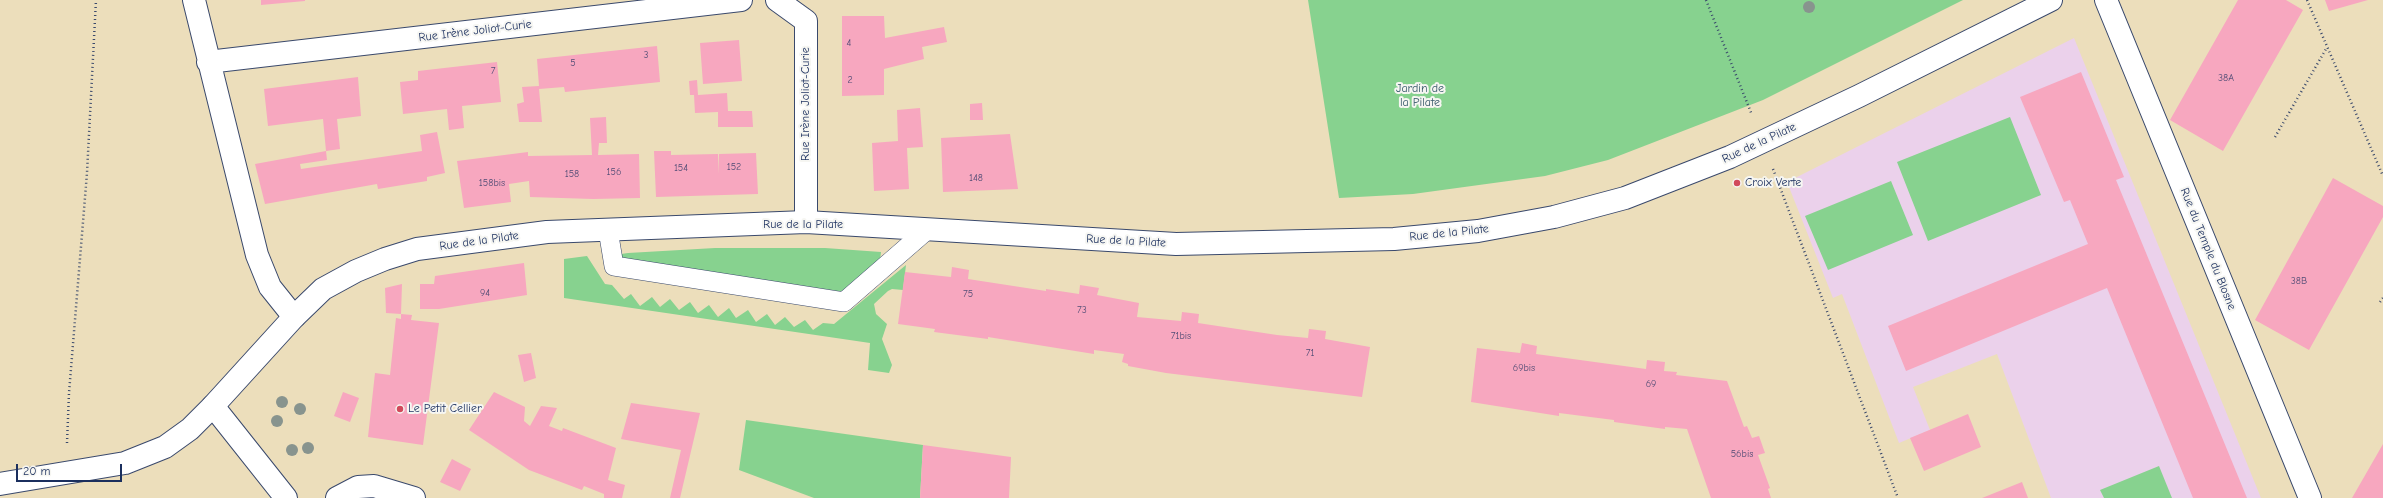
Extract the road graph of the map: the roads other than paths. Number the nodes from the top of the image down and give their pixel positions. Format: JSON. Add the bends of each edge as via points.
{"nodes":[{"id":1,"x":194,"y":0,"type":"edge"},
{"id":2,"x":741,"y":0,"type":"edge"},
{"id":3,"x":777,"y":0,"type":"edge"},
{"id":4,"x":2051,"y":0,"type":"edge"},
{"id":5,"x":2106,"y":0,"type":"edge"},
{"id":6,"x":208,"y":62,"type":"junction"},
{"id":7,"x":806,"y":222,"type":"junction"},
{"id":8,"x":608,"y":230,"type":"junction"},
{"id":9,"x":928,"y":230,"type":"junction"},
{"id":10,"x":294,"y":318,"type":"junction"},
{"id":11,"x":213,"y":406,"type":"junction"},
{"id":12,"x":0,"y":484,"type":"edge"},
{"id":13,"x":286,"y":498,"type":"edge"},
{"id":14,"x":337,"y":498,"type":"edge"},
{"id":15,"x":414,"y":498,"type":"edge"},
{"id":16,"x":2310,"y":498,"type":"edge"}],
"edges":[{"from":1,"to":6,"type":"street"},
{"from":2,"to":6,"type":"street","name":"Rue Irène Joliot-Curie"},
{"from":3,"to":7,"type":"street","name":"Rue Irène Joliot-Curie","via":[[806,21]]},
{"from":4,"to":9,"type":"street","name":"Rue de la Pilate","via":[[1730,157],[1625,198],[1554,217],[1478,231],[1394,239],[1176,244]]},
{"from":5,"to":16,"type":"street","name":"Rue du Temple du Blosne"},
{"from":6,"to":10,"type":"street","via":[[257,255],[270,286]]},
{"from":7,"to":8,"type":"street","name":"Rue de la Pilate"},
{"from":7,"to":9,"type":"street","name":"Rue de la Pilate"},
{"from":8,"to":9,"type":"lane","via":[[614,266],[844,302]]},
{"from":8,"to":10,"type":"street","name":"Rue de la Pilate","via":[[547,232],[417,249],[386,259],[323,289]]},
{"from":10,"to":11,"type":"street","name":"Rue de la Pilate"},
{"from":11,"to":12,"type":"street","name":"Rue de la Pilate","via":[[190,429],[165,447],[125,463]]},
{"from":11,"to":13,"type":"street"},
{"from":14,"to":15,"type":"street","via":[[358,488],[374,486]]}]}
